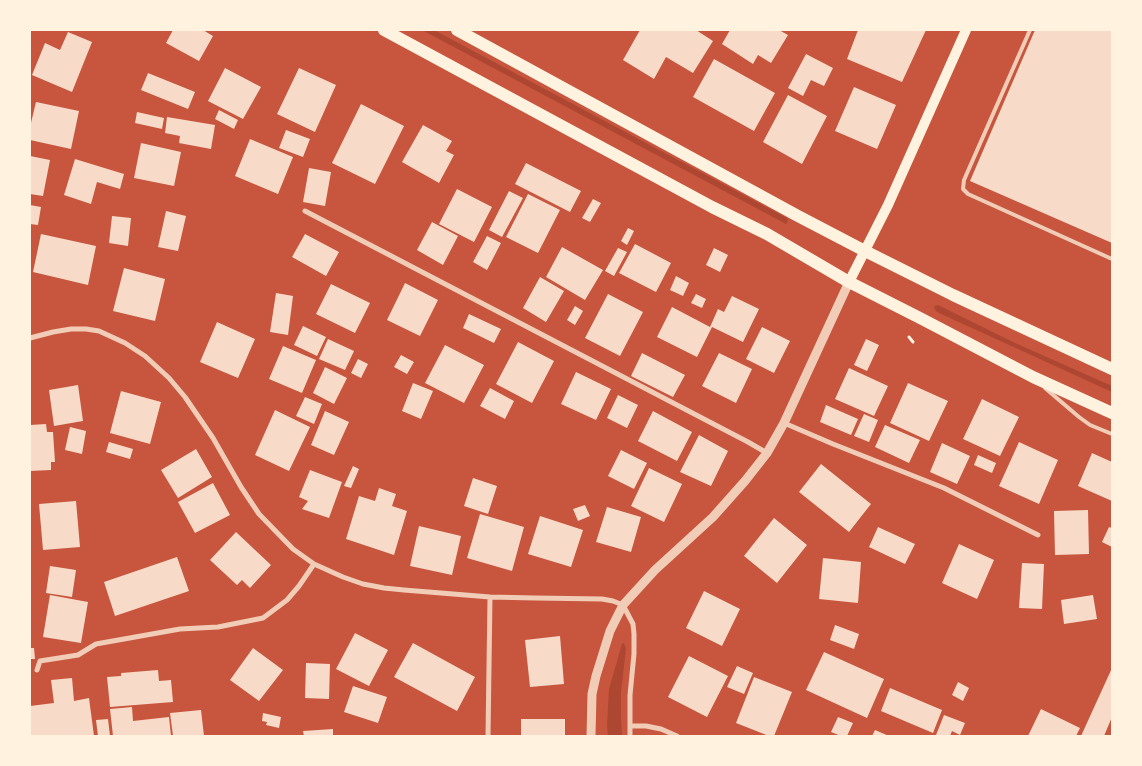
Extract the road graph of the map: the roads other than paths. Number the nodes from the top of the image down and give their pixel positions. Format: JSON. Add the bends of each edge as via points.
{"nodes":[{"id":1,"x":384,"y":30,"type":"edge"},
{"id":2,"x":457,"y":30,"type":"edge"},
{"id":3,"x":966,"y":30,"type":"edge"},
{"id":4,"x":1030,"y":30,"type":"edge"},
{"id":5,"x":305,"y":211,"type":"dead end"},
{"id":6,"x":865,"y":251,"type":"junction"},
{"id":7,"x":1112,"y":259,"type":"edge"},
{"id":8,"x":850,"y":282,"type":"junction"},
{"id":9,"x":30,"y":338,"type":"edge"},
{"id":10,"x":1112,"y":369,"type":"edge"},
{"id":11,"x":1033,"y":377,"type":"junction"},
{"id":12,"x":1112,"y":413,"type":"edge"},
{"id":13,"x":784,"y":423,"type":"junction"},
{"id":14,"x":1112,"y":434,"type":"edge"},
{"id":15,"x":767,"y":453,"type":"junction"},
{"id":16,"x":1038,"y":535,"type":"dead end"},
{"id":17,"x":314,"y":564,"type":"junction"},
{"id":18,"x":490,"y":597,"type":"junction"},
{"id":19,"x":623,"y":605,"type":"junction"},
{"id":20,"x":37,"y":670,"type":"dead end"},
{"id":21,"x":630,"y":726,"type":"junction"},
{"id":22,"x":488,"y":736,"type":"edge"},
{"id":23,"x":591,"y":736,"type":"edge"},
{"id":24,"x":630,"y":736,"type":"edge"},
{"id":25,"x":678,"y":736,"type":"edge"}],
"edges":[{"from":1,"to":8,"type":"main road","via":[[767,234]]},
{"from":2,"to":6,"type":"main road"},
{"from":3,"to":6,"type":"main road"},
{"from":4,"to":7,"type":"lane","via":[[963,188],[968,194]]},
{"from":5,"to":15,"type":"street"},
{"from":6,"to":8,"type":"main road"},
{"from":6,"to":10,"type":"main road"},
{"from":8,"to":11,"type":"main road"},
{"from":8,"to":13,"type":"street"},
{"from":9,"to":17,"type":"street","via":[[71,329],[99,331],[145,356],[185,397],[259,514],[293,549]]},
{"from":11,"to":12,"type":"main road"},
{"from":11,"to":14,"type":"lane","via":[[1090,425]]},
{"from":13,"to":15,"type":"street"},
{"from":13,"to":16,"type":"street","via":[[944,488]]},
{"from":15,"to":19,"type":"street","via":[[713,517],[655,570]]},
{"from":17,"to":18,"type":"street","via":[[363,584],[384,588]]},
{"from":17,"to":20,"type":"street","via":[[287,600],[262,618],[96,644],[78,655],[40,661]]},
{"from":18,"to":19,"type":"street","via":[[602,599]]},
{"from":18,"to":22,"type":"street"},
{"from":19,"to":21,"type":"street","via":[[635,640]]},
{"from":19,"to":23,"type":"street","via":[[610,631],[596,676]]},
{"from":21,"to":24,"type":"street"},
{"from":21,"to":25,"type":"street","via":[[661,729]]}]}
